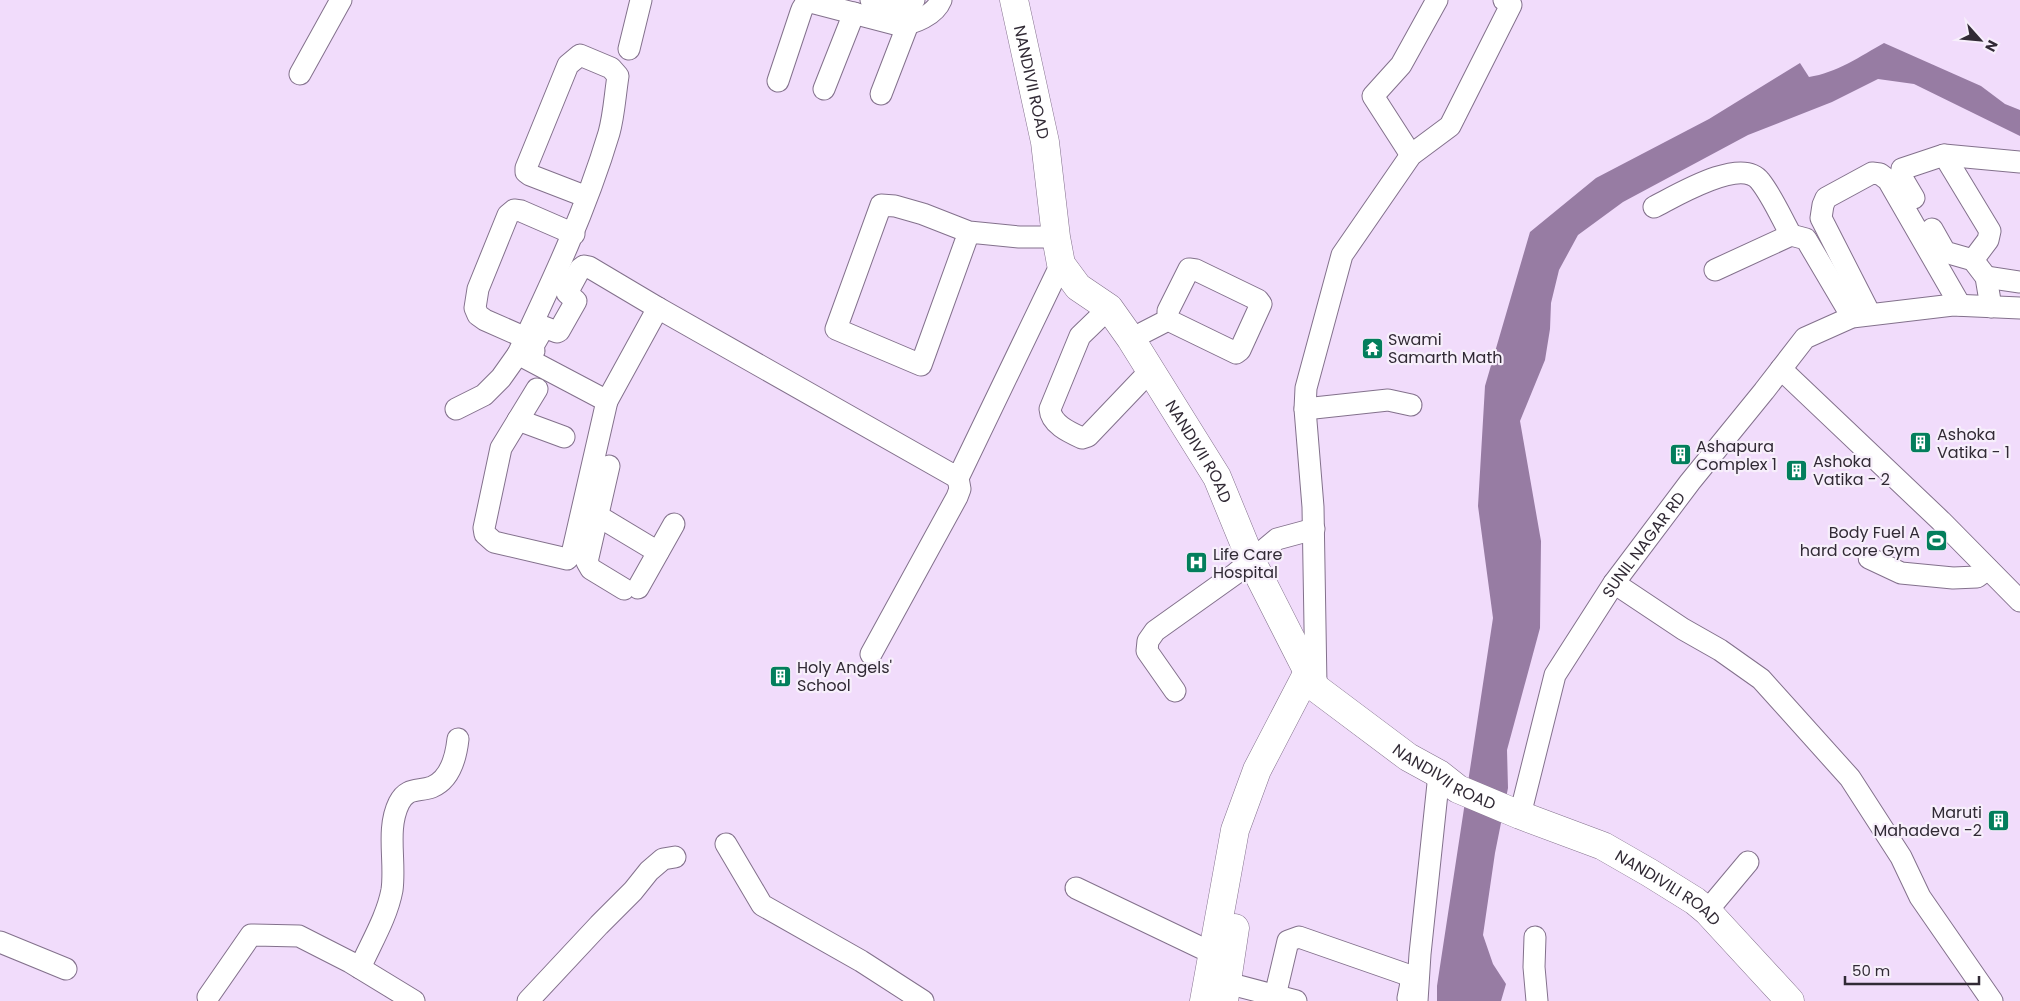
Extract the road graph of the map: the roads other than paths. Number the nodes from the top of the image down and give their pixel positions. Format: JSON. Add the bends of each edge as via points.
{"nodes":[{"id":1,"x":341,"y":0,"type":"edge"},
{"id":2,"x":641,"y":0,"type":"edge"},
{"id":3,"x":871,"y":0,"type":"edge"},
{"id":4,"x":914,"y":0,"type":"edge"},
{"id":5,"x":941,"y":0,"type":"edge"},
{"id":6,"x":1014,"y":0,"type":"edge"},
{"id":7,"x":1437,"y":0,"type":"edge"},
{"id":8,"x":1504,"y":0,"type":"edge"},
{"id":9,"x":854,"y":13,"type":"junction"},
{"id":10,"x":908,"y":24,"type":"junction"},
{"id":11,"x":629,"y":49,"type":"dead end"},
{"id":12,"x":300,"y":74,"type":"dead end"},
{"id":13,"x":778,"y":81,"type":"dead end"},
{"id":14,"x":824,"y":90,"type":"dead end"},
{"id":15,"x":881,"y":94,"type":"dead end"},
{"id":16,"x":1411,"y":155,"type":"junction"},
{"id":17,"x":1944,"y":155,"type":"junction"},
{"id":18,"x":2020,"y":162,"type":"edge"},
{"id":19,"x":587,"y":197,"type":"junction"},
{"id":20,"x":1654,"y":206,"type":"dead end"},
{"id":21,"x":969,"y":232,"type":"junction"},
{"id":22,"x":574,"y":234,"type":"junction"},
{"id":23,"x":1791,"y":234,"type":"junction"},
{"id":24,"x":1056,"y":238,"type":"junction"},
{"id":25,"x":1061,"y":264,"type":"junction"},
{"id":26,"x":1979,"y":268,"type":"junction"},
{"id":27,"x":1715,"y":270,"type":"dead end"},
{"id":28,"x":2020,"y":282,"type":"edge"},
{"id":29,"x":1960,"y":305,"type":"junction"},
{"id":30,"x":1991,"y":307,"type":"junction"},
{"id":31,"x":658,"y":308,"type":"junction"},
{"id":32,"x":1109,"y":308,"type":"junction"},
{"id":33,"x":2020,"y":308,"type":"edge"},
{"id":34,"x":1861,"y":316,"type":"junction"},
{"id":35,"x":1168,"y":320,"type":"junction"},
{"id":36,"x":1131,"y":340,"type":"junction"},
{"id":37,"x":522,"y":346,"type":"junction"},
{"id":38,"x":1781,"y":369,"type":"junction"},
{"id":39,"x":1150,"y":371,"type":"junction"},
{"id":40,"x":537,"y":389,"type":"dead end"},
{"id":41,"x":609,"y":397,"type":"junction"},
{"id":42,"x":1411,"y":405,"type":"dead end"},
{"id":43,"x":456,"y":409,"type":"dead end"},
{"id":44,"x":1305,"y":409,"type":"junction"},
{"id":45,"x":518,"y":420,"type":"junction"},
{"id":46,"x":564,"y":437,"type":"dead end"},
{"id":47,"x":610,"y":466,"type":"dead end"},
{"id":48,"x":958,"y":478,"type":"junction"},
{"id":49,"x":590,"y":511,"type":"junction"},
{"id":50,"x":674,"y":524,"type":"dead end"},
{"id":51,"x":1314,"y":529,"type":"junction"},
{"id":52,"x":658,"y":552,"type":"junction"},
{"id":53,"x":1870,"y":558,"type":"dead end"},
{"id":54,"x":1251,"y":560,"type":"junction"},
{"id":55,"x":1988,"y":569,"type":"junction"},
{"id":56,"x":1614,"y":583,"type":"junction"},
{"id":57,"x":2020,"y":600,"type":"edge"},
{"id":58,"x":871,"y":654,"type":"dead end"},
{"id":59,"x":1312,"y":680,"type":"junction"},
{"id":60,"x":1175,"y":690,"type":"dead end"},
{"id":61,"x":458,"y":739,"type":"dead end"},
{"id":62,"x":1448,"y":781,"type":"junction"},
{"id":63,"x":1520,"y":814,"type":"junction"},
{"id":64,"x":726,"y":844,"type":"dead end"},
{"id":65,"x":675,"y":857,"type":"dead end"},
{"id":66,"x":1748,"y":862,"type":"dead end"},
{"id":67,"x":1076,"y":888,"type":"dead end"},
{"id":68,"x":1707,"y":911,"type":"junction"},
{"id":69,"x":1535,"y":937,"type":"dead end"},
{"id":70,"x":0,"y":942,"type":"edge"},
{"id":71,"x":360,"y":968,"type":"junction"},
{"id":72,"x":66,"y":969,"type":"dead end"},
{"id":73,"x":1220,"y":974,"type":"edge"},
{"id":74,"x":1275,"y":996,"type":"junction"},
{"id":75,"x":208,"y":997,"type":"dead end"},
{"id":76,"x":414,"y":1001,"type":"edge"},
{"id":77,"x":528,"y":1001,"type":"edge"},
{"id":78,"x":923,"y":1001,"type":"edge"},
{"id":79,"x":1204,"y":1001,"type":"edge"},
{"id":80,"x":1296,"y":1001,"type":"edge"},
{"id":81,"x":1407,"y":1001,"type":"edge"},
{"id":82,"x":1417,"y":1001,"type":"edge"},
{"id":83,"x":1537,"y":1001,"type":"edge"},
{"id":84,"x":1790,"y":1001,"type":"edge"},
{"id":85,"x":1992,"y":1001,"type":"edge"}],
"edges":[{"from":1,"to":12,"type":"street"},
{"from":2,"to":11,"type":"street"},
{"from":3,"to":4,"type":"street","via":[[901,9]]},
{"from":5,"to":10,"type":"street","via":[[933,10]]},
{"from":6,"to":24,"type":"street","name":"NANDIVII ROAD","via":[[1045,142]]},
{"from":7,"to":16,"type":"street","via":[[1401,65],[1373,96]]},
{"from":8,"to":16,"type":"street","via":[[1511,5],[1450,126]]},
{"from":9,"to":10,"type":"street","via":[[899,25]]},
{"from":9,"to":13,"type":"street","via":[[811,2],[803,6]]},
{"from":9,"to":14,"type":"street"},
{"from":10,"to":15,"type":"street"},
{"from":16,"to":44,"type":"street","via":[[1342,255],[1306,388]]},
{"from":17,"to":18,"type":"street"},
{"from":17,"to":26,"type":"street","via":[[1990,231]]},
{"from":17,"to":26,"type":"street","via":[[1902,169],[1901,176],[1945,252]]},
{"from":19,"to":19,"type":"street","via":[[609,131],[618,76],[611,68],[580,55],[568,65],[526,168],[530,175]]},
{"from":19,"to":22,"type":"street"},
{"from":20,"to":23,"type":"street","via":[[1723,174],[1744,172],[1759,179]]},
{"from":21,"to":21,"type":"street","via":[[923,214],[881,205],[836,329],[921,365]]},
{"from":21,"to":24,"type":"street"},
{"from":22,"to":37,"type":"street"},
{"from":22,"to":37,"type":"street","via":[[521,211],[514,210],[508,215],[478,289],[475,308],[478,315]]},
{"from":23,"to":27,"type":"street"},
{"from":23,"to":34,"type":"street","via":[[1806,239]]},
{"from":24,"to":25,"type":"street","name":"NANDIVII ROAD"},
{"from":25,"to":32,"type":"street","name":"NANDIVII ROAD","via":[[1078,286]]},
{"from":25,"to":48,"type":"street"},
{"from":26,"to":28,"type":"street"},
{"from":26,"to":30,"type":"street"},
{"from":29,"to":30,"type":"street","name":"SUNIL NAGAR RD"},
{"from":29,"to":34,"type":"street","name":"SUNIL NAGAR RD"},
{"from":29,"to":34,"type":"street","via":[[1888,180],[1872,173],[1826,198],[1821,218]]},
{"from":30,"to":33,"type":"street","name":"SUNIL NAGAR RD"},
{"from":31,"to":41,"type":"street"},
{"from":31,"to":41,"type":"street","via":[[584,266],[567,293],[576,300],[559,331],[544,327],[541,331],[533,346],[536,354]]},
{"from":31,"to":48,"type":"street"},
{"from":32,"to":36,"type":"street","name":"NANDIVII ROAD"},
{"from":32,"to":39,"type":"street","via":[[1080,336],[1050,409],[1054,420],[1076,436],[1088,436]]},
{"from":34,"to":38,"type":"street","name":"SUNIL NAGAR RD","via":[[1805,338]]},
{"from":35,"to":35,"type":"street","via":[[1168,311],[1189,269],[1261,304],[1236,353]]},
{"from":35,"to":36,"type":"street"},
{"from":36,"to":39,"type":"street","name":"NANDIVII ROAD"},
{"from":37,"to":41,"type":"street"},
{"from":37,"to":43,"type":"street","via":[[501,378],[484,395]]},
{"from":38,"to":55,"type":"street"},
{"from":38,"to":56,"type":"street","name":"SUNIL NAGAR RD"},
{"from":39,"to":54,"type":"street","name":"NANDIVII ROAD","via":[[1217,477]]},
{"from":40,"to":45,"type":"street"},
{"from":41,"to":49,"type":"street"},
{"from":42,"to":44,"type":"street","via":[[1388,400]]},
{"from":44,"to":51,"type":"street"},
{"from":45,"to":46,"type":"street"},
{"from":45,"to":49,"type":"street","via":[[501,448],[485,534],[494,542],[569,559]]},
{"from":47,"to":49,"type":"street"},
{"from":48,"to":58,"type":"street","via":[[958,497]]},
{"from":49,"to":52,"type":"street"},
{"from":49,"to":52,"type":"street","via":[[588,566],[631,589]]},
{"from":50,"to":52,"type":"street"},
{"from":51,"to":54,"type":"street","via":[[1277,539]]},
{"from":51,"to":59,"type":"street"},
{"from":53,"to":55,"type":"street","via":[[1901,573],[1953,578],[1977,577]]},
{"from":54,"to":59,"type":"street","name":"NANDIVII ROAD"},
{"from":54,"to":60,"type":"street","via":[[1155,631],[1148,641],[1147,651]]},
{"from":55,"to":57,"type":"street"},
{"from":56,"to":63,"type":"street","name":"SUNIL NAGAR RD","via":[[1555,675]]},
{"from":56,"to":85,"type":"street","via":[[1761,679],[1850,778],[1900,857],[1920,897]]},
{"from":59,"to":62,"type":"street","name":"NANDIVII ROAD","via":[[1408,757]]},
{"from":59,"to":73,"type":"street","via":[[1253,825],[1237,912]]},
{"from":61,"to":71,"type":"street","via":[[456,758],[439,783],[406,793],[394,814],[390,902]]},
{"from":62,"to":63,"type":"street","name":"NANDIVII ROAD"},
{"from":62,"to":82,"type":"street","via":[[1420,954]]},
{"from":63,"to":68,"type":"street","name":"NANDIVILI ROAD","via":[[1603,846],[1650,872]]},
{"from":64,"to":78,"type":"street","via":[[762,905],[861,960]]},
{"from":65,"to":77,"type":"street","via":[[663,859],[649,871],[634,891]]},
{"from":66,"to":68,"type":"street"},
{"from":67,"to":73,"type":"street"},
{"from":68,"to":84,"type":"street","name":"NANDIVILI ROAD"},
{"from":69,"to":83,"type":"street"},
{"from":70,"to":72,"type":"street"},
{"from":71,"to":75,"type":"street","via":[[299,936],[251,935]]},
{"from":71,"to":76,"type":"street"},
{"from":73,"to":74,"type":"street"},
{"from":73,"to":79,"type":"street"},
{"from":74,"to":80,"type":"street"},
{"from":74,"to":81,"type":"street","via":[[1288,941],[1300,938],[1408,975],[1411,983]]}]}
